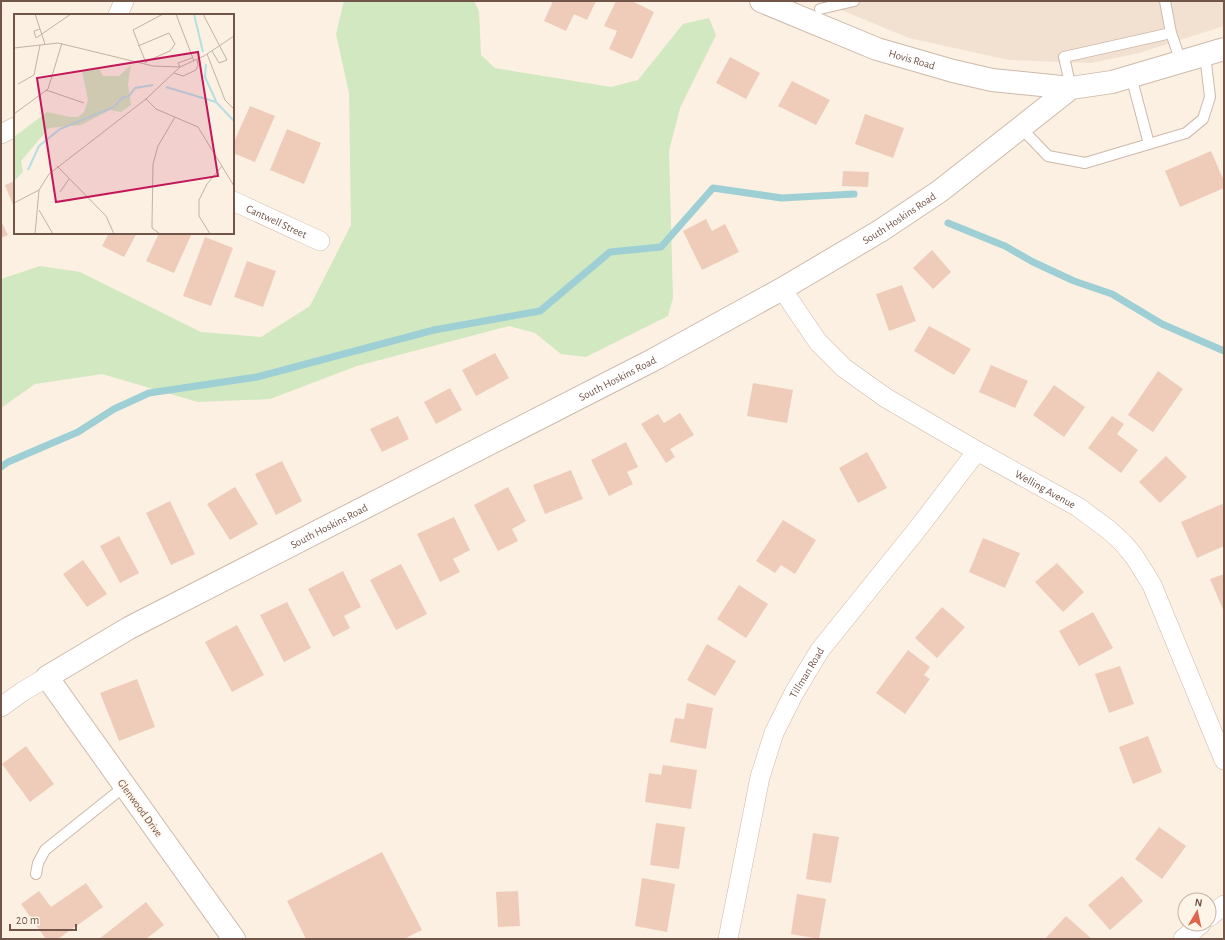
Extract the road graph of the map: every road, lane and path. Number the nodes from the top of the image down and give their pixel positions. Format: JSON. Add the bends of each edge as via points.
{"nodes":[{"id":1,"x":124,"y":1,"type":"edge"},
{"id":2,"x":761,"y":1,"type":"edge"},
{"id":3,"x":854,"y":1,"type":"edge"},
{"id":4,"x":1165,"y":1,"type":"edge"},
{"id":5,"x":821,"y":13,"type":"edge"},
{"id":6,"x":118,"y":14,"type":"edge"},
{"id":7,"x":1171,"y":33,"type":"junction"},
{"id":8,"x":1214,"y":52,"type":"edge"},
{"id":9,"x":1181,"y":62,"type":"junction"},
{"id":10,"x":1131,"y":76,"type":"junction"},
{"id":11,"x":1071,"y":88,"type":"junction"},
{"id":12,"x":14,"y":128,"type":"edge"},
{"id":13,"x":1021,"y":128,"type":"junction"},
{"id":14,"x":1,"y":134,"type":"edge"},
{"id":15,"x":1148,"y":144,"type":"junction"},
{"id":16,"x":234,"y":201,"type":"edge"},
{"id":17,"x":320,"y":241,"type":"dead end"},
{"id":18,"x":782,"y":289,"type":"junction"},
{"id":19,"x":977,"y":451,"type":"junction"},
{"id":20,"x":47,"y":677,"type":"junction"},
{"id":21,"x":1,"y":707,"type":"edge"},
{"id":22,"x":1224,"y":760,"type":"edge"},
{"id":23,"x":124,"y":786,"type":"junction"},
{"id":24,"x":36,"y":874,"type":"dead end"},
{"id":25,"x":1191,"y":932,"type":"edge"},
{"id":26,"x":234,"y":939,"type":"edge"},
{"id":27,"x":728,"y":939,"type":"edge"},
{"id":28,"x":1183,"y":939,"type":"edge"}],
"edges":[{"from":1,"to":6,"type":"street"},
{"from":2,"to":5,"type":"street","name":"Hovis Road"},
{"from":3,"to":5,"type":"lane"},
{"from":4,"to":7,"type":"lane"},
{"from":5,"to":11,"type":"street","name":"Hovis Road","via":[[877,49],[992,80]]},
{"from":7,"to":9,"type":"lane"},
{"from":7,"to":11,"type":"lane","via":[[1064,57]]},
{"from":8,"to":9,"type":"street"},
{"from":8,"to":15,"type":"lane","via":[[1210,97],[1203,119],[1186,133]]},
{"from":9,"to":10,"type":"street"},
{"from":10,"to":11,"type":"street","via":[[1112,82]]},
{"from":10,"to":15,"type":"lane"},
{"from":11,"to":13,"type":"street","name":"South Hoskins Road"},
{"from":12,"to":14,"type":"street"},
{"from":13,"to":15,"type":"lane","via":[[1048,156],[1085,163]]},
{"from":13,"to":18,"type":"street","name":"South Hoskins Road","via":[[940,191],[880,231]]},
{"from":16,"to":17,"type":"street","name":"Cantwell Street"},
{"from":18,"to":19,"type":"street","name":"Welling Avenue","via":[[818,342],[844,368],[886,398]]},
{"from":18,"to":20,"type":"street","name":"South Hoskins Road","via":[[653,360],[136,624]]},
{"from":19,"to":22,"type":"street","name":"Welling Avenue","via":[[1078,507],[1109,530],[1134,556],[1152,585]]},
{"from":19,"to":27,"type":"street","name":"Tillman Road","via":[[820,650],[794,692],[774,733],[760,777]]},
{"from":20,"to":21,"type":"street","name":"South Hoskins Road"},
{"from":20,"to":23,"type":"street","name":"Glenwood Drive"},
{"from":23,"to":24,"type":"lane","via":[[45,850]]},
{"from":23,"to":26,"type":"street","name":"Glenwood Drive"},
{"from":25,"to":28,"type":"street"}]}
